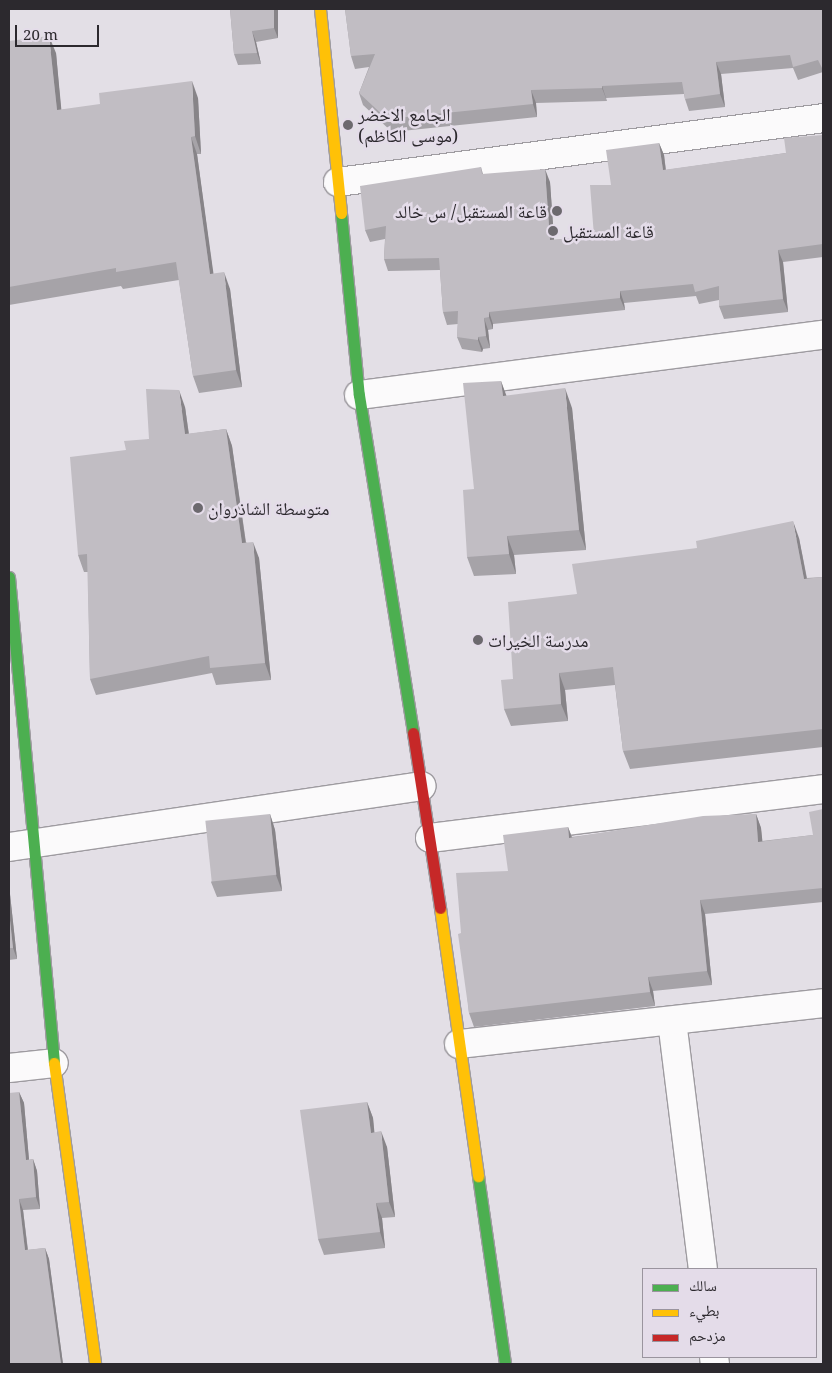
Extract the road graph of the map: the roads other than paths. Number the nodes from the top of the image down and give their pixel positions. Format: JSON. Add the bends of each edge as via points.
{"nodes":[{"id":1,"x":320,"y":9,"type":"edge"},
{"id":2,"x":823,"y":118,"type":"edge"},
{"id":3,"x":338,"y":182,"type":"junction"},
{"id":4,"x":823,"y":335,"type":"edge"},
{"id":5,"x":359,"y":395,"type":"junction"},
{"id":6,"x":9,"y":577,"type":"edge"},
{"id":7,"x":12,"y":630,"type":"edge"},
{"id":8,"x":422,"y":786,"type":"junction"},
{"id":9,"x":823,"y":790,"type":"edge"},
{"id":10,"x":430,"y":838,"type":"junction"},
{"id":11,"x":21,"y":846,"type":"edge"},
{"id":12,"x":823,"y":1003,"type":"edge"},
{"id":13,"x":672,"y":1021,"type":"junction"},
{"id":14,"x":459,"y":1044,"type":"junction"},
{"id":15,"x":54,"y":1063,"type":"junction"},
{"id":16,"x":9,"y":1068,"type":"edge"},
{"id":17,"x":703,"y":1268,"type":"edge"},
{"id":18,"x":95,"y":1364,"type":"edge"},
{"id":19,"x":505,"y":1364,"type":"edge"}],
"edges":[{"from":1,"to":3,"type":"street"},
{"from":2,"to":3,"type":"street"},
{"from":3,"to":5,"type":"street"},
{"from":4,"to":5,"type":"street"},
{"from":5,"to":8,"type":"street"},
{"from":6,"to":7,"type":"street"},
{"from":7,"to":11,"type":"street"},
{"from":8,"to":10,"type":"street"},
{"from":8,"to":11,"type":"street"},
{"from":9,"to":10,"type":"street"},
{"from":10,"to":14,"type":"street"},
{"from":11,"to":15,"type":"street"},
{"from":12,"to":13,"type":"street"},
{"from":13,"to":14,"type":"street"},
{"from":13,"to":17,"type":"street"},
{"from":14,"to":19,"type":"street"},
{"from":15,"to":16,"type":"street"},
{"from":15,"to":18,"type":"street"}]}
